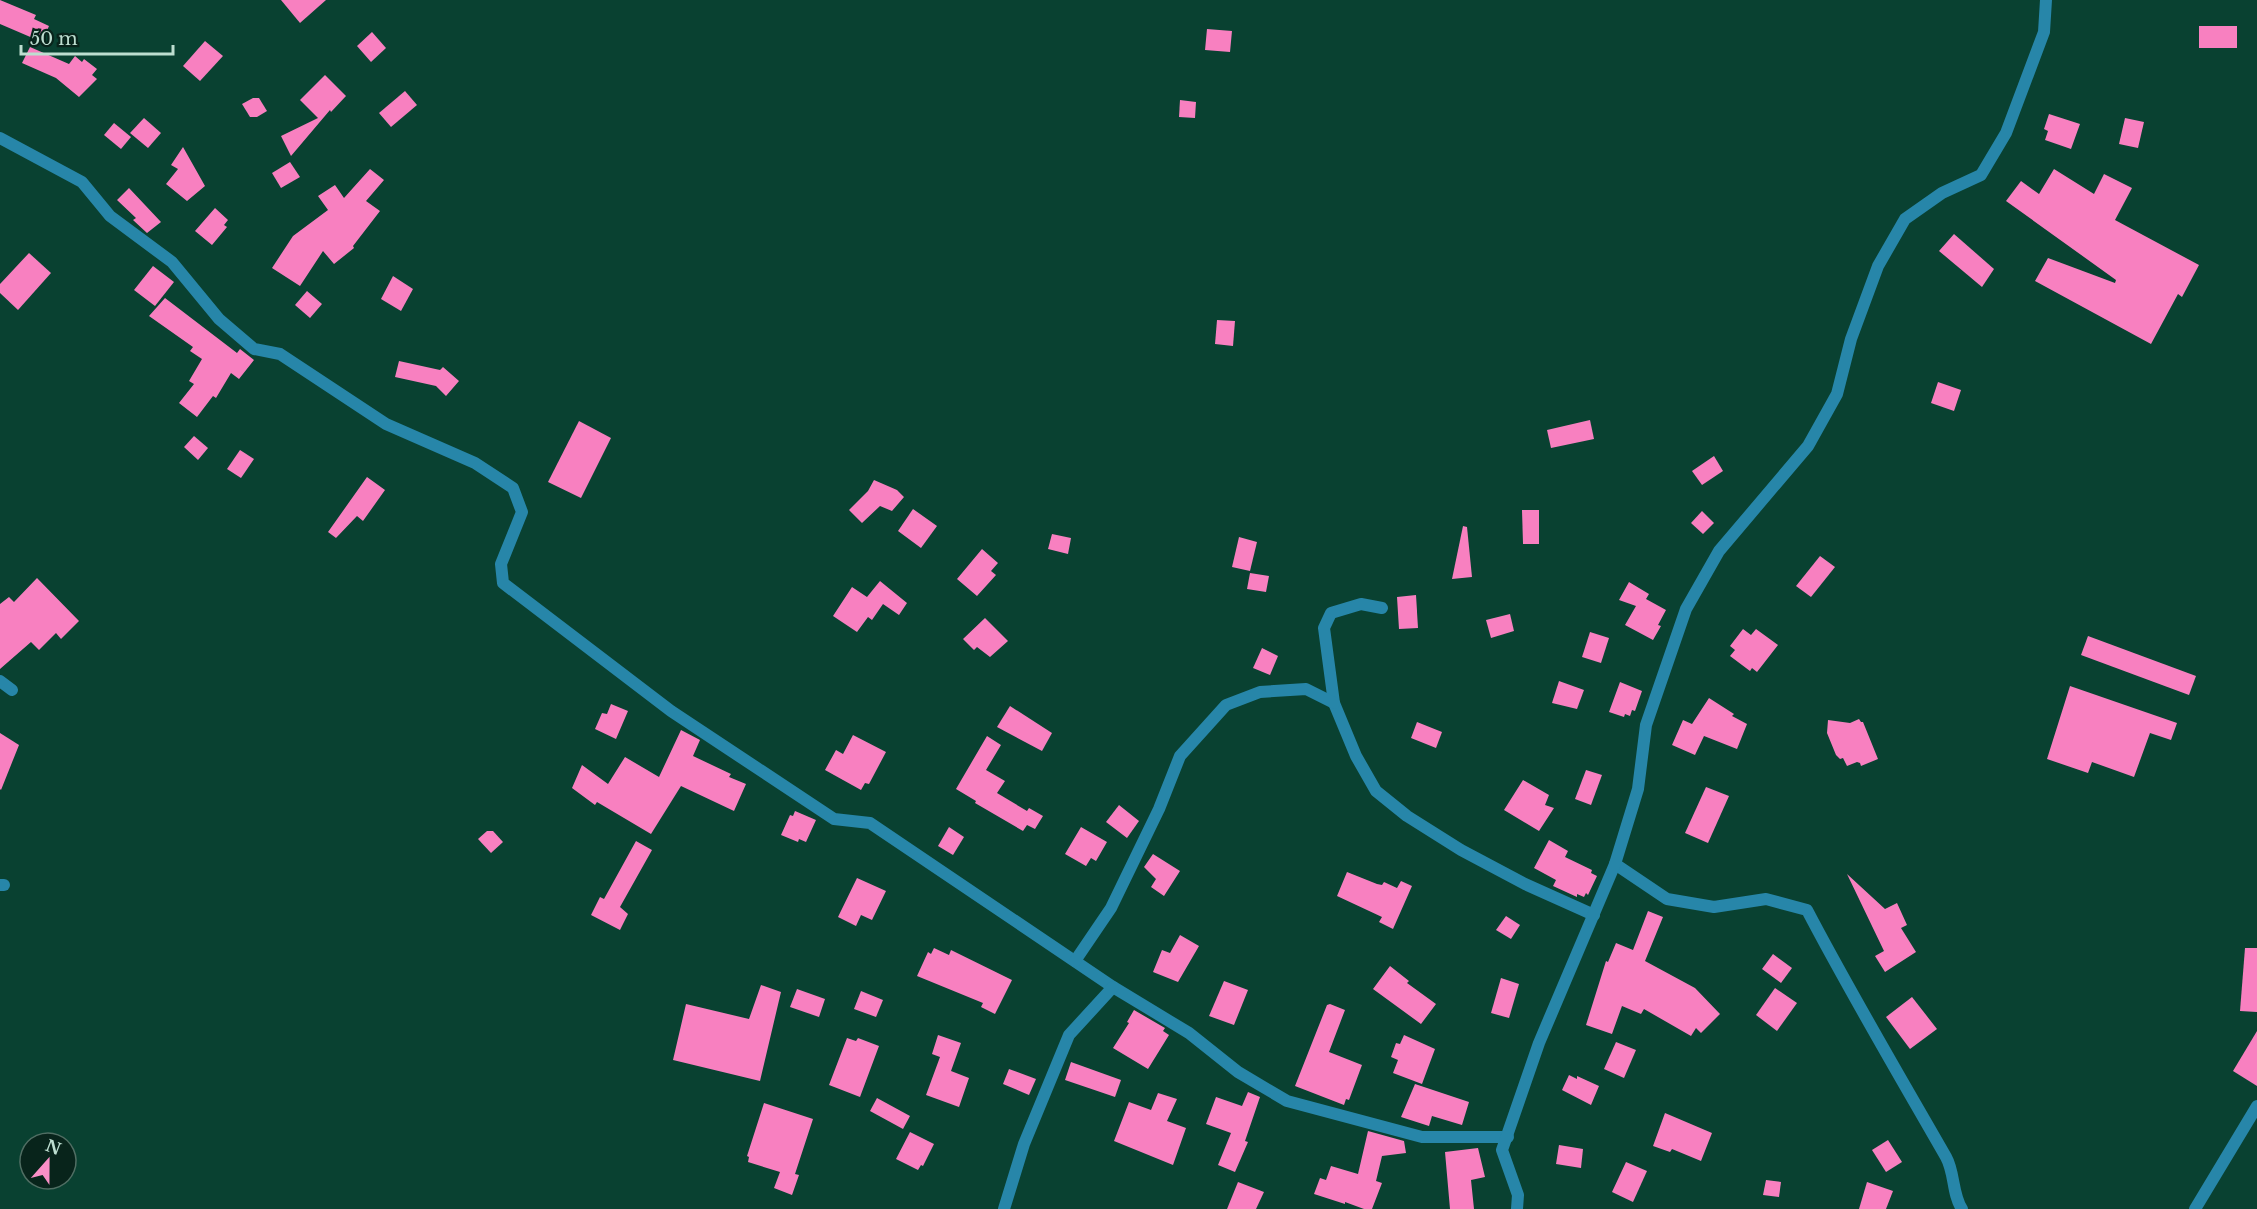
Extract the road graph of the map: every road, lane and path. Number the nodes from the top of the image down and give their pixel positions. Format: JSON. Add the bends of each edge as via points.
{"nodes":[{"id":1,"x":2046,"y":0,"type":"edge"},
{"id":2,"x":0,"y":138,"type":"edge"},
{"id":3,"x":1382,"y":608,"type":"dead end"},
{"id":4,"x":0,"y":681,"type":"edge"},
{"id":5,"x":12,"y":690,"type":"dead end"},
{"id":6,"x":1334,"y":703,"type":"junction"},
{"id":7,"x":1615,"y":864,"type":"junction"},
{"id":8,"x":1594,"y":915,"type":"junction"},
{"id":9,"x":1075,"y":961,"type":"junction"},
{"id":10,"x":1113,"y":987,"type":"junction"},
{"id":11,"x":2257,"y":1106,"type":"edge"},
{"id":12,"x":1508,"y":1137,"type":"junction"},
{"id":13,"x":1004,"y":1209,"type":"edge"},
{"id":14,"x":1517,"y":1209,"type":"edge"},
{"id":15,"x":1962,"y":1209,"type":"edge"},
{"id":16,"x":2195,"y":1209,"type":"edge"}],
"edges":[{"from":1,"to":7,"type":"street","via":[[2044,32],[2006,133],[1981,175],[1942,194],[1905,219],[1878,266],[1851,339],[1837,394],[1808,446],[1719,551],[1686,609],[1646,725],[1638,789]]},
{"from":2,"to":9,"type":"street","via":[[82,182],[110,216],[172,262],[219,319],[254,349],[280,354],[386,424],[475,463],[513,488],[522,512],[501,564],[502,583],[549,619],[671,711],[834,819],[870,823]]},
{"from":3,"to":6,"type":"street","via":[[1361,604],[1331,613],[1324,628]]},
{"from":4,"to":5,"type":"street"},
{"from":6,"to":8,"type":"street","via":[[1376,791],[1461,850]]},
{"from":6,"to":9,"type":"street","via":[[1306,689],[1260,692],[1226,705],[1180,756],[1111,908]]},
{"from":7,"to":8,"type":"street"},
{"from":7,"to":15,"type":"street","via":[[1667,899],[1714,907],[1766,898],[1808,910],[1844,982],[1947,1160]]},
{"from":8,"to":12,"type":"street","via":[[1539,1043]]},
{"from":9,"to":10,"type":"street"},
{"from":10,"to":12,"type":"street","via":[[1189,1033],[1238,1072],[1287,1101],[1422,1137]]},
{"from":10,"to":13,"type":"street","via":[[1069,1035],[1024,1144]]},
{"from":11,"to":16,"type":"street"},
{"from":12,"to":14,"type":"street","via":[[1502,1150],[1518,1195]]}]}
